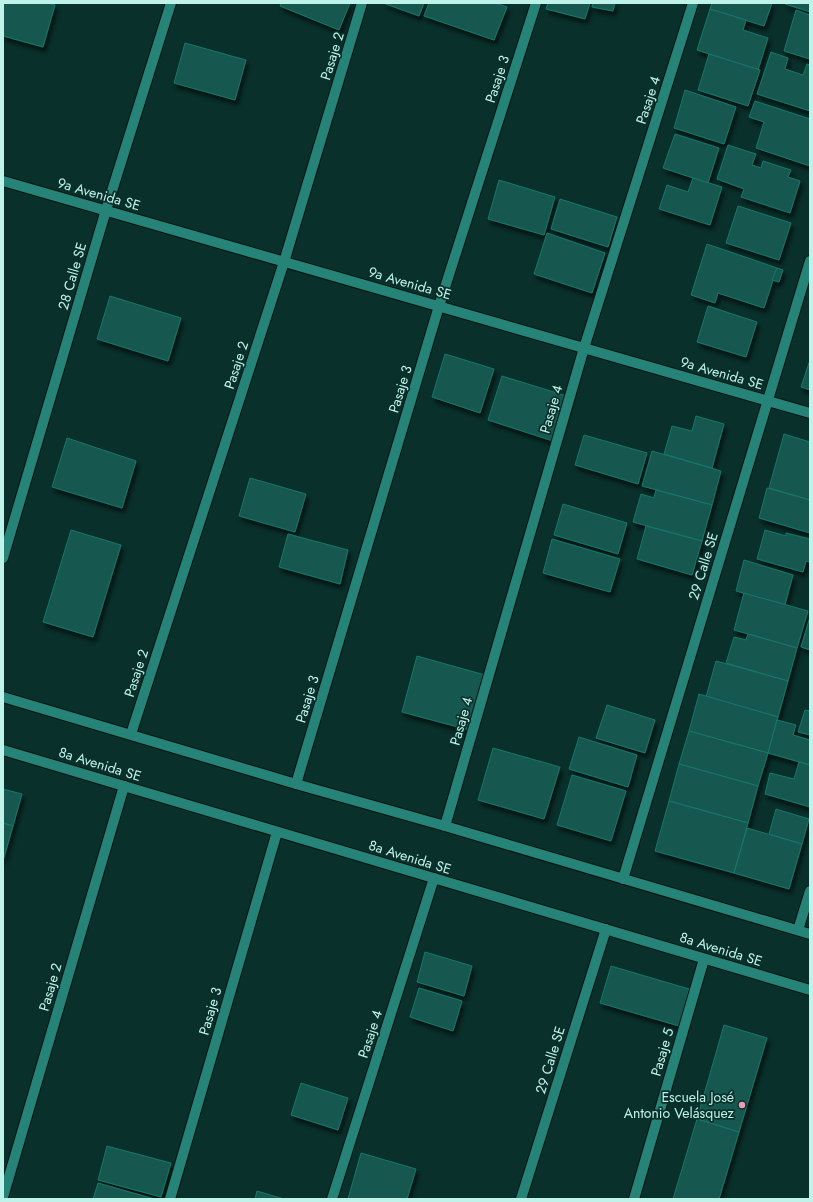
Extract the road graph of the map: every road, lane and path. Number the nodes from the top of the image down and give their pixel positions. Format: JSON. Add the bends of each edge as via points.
{"nodes":[{"id":1,"x":171,"y":3,"type":"edge"},
{"id":2,"x":362,"y":3,"type":"edge"},
{"id":3,"x":536,"y":3,"type":"edge"},
{"id":4,"x":693,"y":3,"type":"edge"},
{"id":5,"x":3,"y":181,"type":"edge"},
{"id":6,"x":106,"y":210,"type":"junction"},
{"id":7,"x":810,"y":261,"type":"edge"},
{"id":8,"x":284,"y":262,"type":"junction"},
{"id":9,"x":439,"y":306,"type":"junction"},
{"id":10,"x":584,"y":348,"type":"junction"},
{"id":11,"x":767,"y":401,"type":"junction"},
{"id":12,"x":810,"y":414,"type":"edge"},
{"id":13,"x":3,"y":558,"type":"edge"},
{"id":14,"x":3,"y":697,"type":"edge"},
{"id":15,"x":131,"y":734,"type":"junction"},
{"id":16,"x":3,"y":750,"type":"edge"},
{"id":17,"x":296,"y":784,"type":"junction"},
{"id":18,"x":124,"y":786,"type":"junction"},
{"id":19,"x":445,"y":826,"type":"junction"},
{"id":20,"x":277,"y":832,"type":"junction"},
{"id":21,"x":434,"y":878,"type":"junction"},
{"id":22,"x":623,"y":879,"type":"junction"},
{"id":23,"x":810,"y":891,"type":"edge"},
{"id":24,"x":606,"y":930,"type":"junction"},
{"id":25,"x":798,"y":930,"type":"junction"},
{"id":26,"x":810,"y":934,"type":"edge"},
{"id":27,"x":704,"y":959,"type":"junction"},
{"id":28,"x":810,"y":990,"type":"edge"},
{"id":29,"x":3,"y":1197,"type":"edge"},
{"id":30,"x":170,"y":1199,"type":"edge"},
{"id":31,"x":332,"y":1199,"type":"edge"},
{"id":32,"x":521,"y":1199,"type":"edge"},
{"id":33,"x":634,"y":1199,"type":"edge"}],
"edges":[{"from":1,"to":6,"type":"street","name":"28 Calle SE"},
{"from":2,"to":8,"type":"street","name":"Pasaje 2"},
{"from":3,"to":9,"type":"street","name":"Pasaje 3"},
{"from":4,"to":10,"type":"street","name":"Pasaje 4"},
{"from":5,"to":6,"type":"street","name":"9a Avenida SE"},
{"from":6,"to":8,"type":"street","name":"9a Avenida SE"},
{"from":6,"to":13,"type":"street","name":"28 Calle SE"},
{"from":7,"to":11,"type":"street","name":"29 Calle SE"},
{"from":8,"to":9,"type":"street","name":"9a Avenida SE"},
{"from":8,"to":15,"type":"street","name":"Pasaje 2"},
{"from":9,"to":10,"type":"street","name":"9a Avenida SE"},
{"from":9,"to":17,"type":"street","name":"Pasaje 3"},
{"from":10,"to":11,"type":"street","name":"9a Avenida SE"},
{"from":10,"to":19,"type":"street","name":"Pasaje 4"},
{"from":11,"to":12,"type":"street","name":"9a Avenida SE"},
{"from":11,"to":22,"type":"street","name":"29 Calle SE"},
{"from":14,"to":15,"type":"street"},
{"from":15,"to":17,"type":"street"},
{"from":16,"to":18,"type":"street","name":"8a Avenida SE"},
{"from":17,"to":19,"type":"street"},
{"from":18,"to":20,"type":"street","name":"8a Avenida SE"},
{"from":18,"to":29,"type":"street","name":"Pasaje 2"},
{"from":19,"to":22,"type":"street"},
{"from":20,"to":21,"type":"street","name":"8a Avenida SE"},
{"from":20,"to":30,"type":"street","name":"Pasaje 3"},
{"from":21,"to":24,"type":"street","name":"8a Avenida SE"},
{"from":21,"to":31,"type":"street","name":"Pasaje 4"},
{"from":22,"to":25,"type":"street"},
{"from":23,"to":25,"type":"street"},
{"from":24,"to":27,"type":"street","name":"8a Avenida SE"},
{"from":24,"to":32,"type":"street","name":"29 Calle SE"},
{"from":25,"to":26,"type":"street"},
{"from":27,"to":28,"type":"street","name":"8a Avenida SE"},
{"from":27,"to":33,"type":"street","name":"Pasaje 5"}]}
